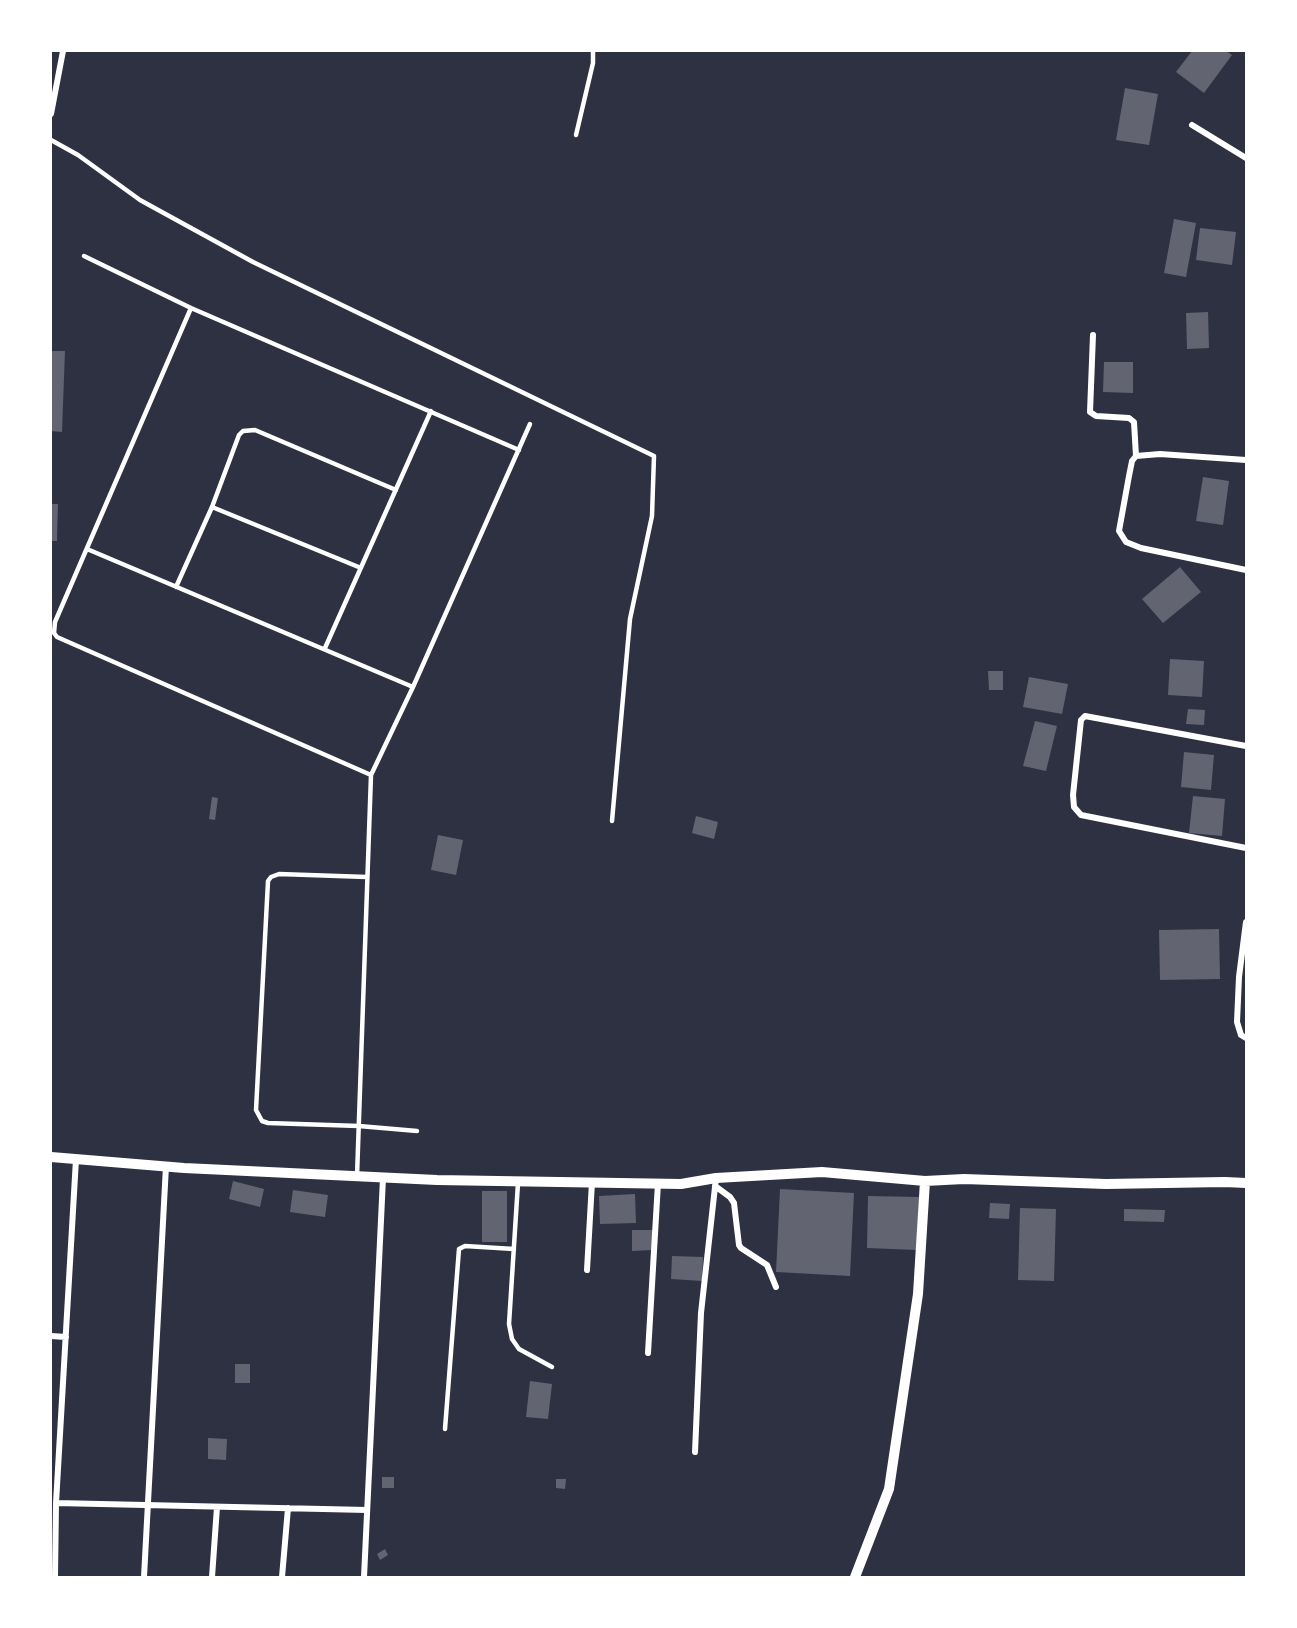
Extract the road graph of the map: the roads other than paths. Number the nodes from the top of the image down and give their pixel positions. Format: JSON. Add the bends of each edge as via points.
{"nodes":[{"id":1,"x":63,"y":51,"type":"edge"},
{"id":2,"x":593,"y":51,"type":"edge"},
{"id":3,"x":51,"y":114,"type":"edge"},
{"id":4,"x":1192,"y":125,"type":"dead end"},
{"id":5,"x":576,"y":135,"type":"dead end"},
{"id":6,"x":51,"y":140,"type":"edge"},
{"id":7,"x":1246,"y":158,"type":"edge"},
{"id":8,"x":84,"y":256,"type":"dead end"},
{"id":9,"x":191,"y":308,"type":"junction"},
{"id":10,"x":1093,"y":334,"type":"dead end"},
{"id":11,"x":431,"y":411,"type":"junction"},
{"id":12,"x":530,"y":424,"type":"dead end"},
{"id":13,"x":519,"y":450,"type":"junction"},
{"id":14,"x":1136,"y":456,"type":"junction"},
{"id":15,"x":1246,"y":460,"type":"edge"},
{"id":16,"x":396,"y":490,"type":"junction"},
{"id":17,"x":212,"y":507,"type":"junction"},
{"id":18,"x":87,"y":549,"type":"junction"},
{"id":19,"x":361,"y":568,"type":"junction"},
{"id":20,"x":1246,"y":570,"type":"edge"},
{"id":21,"x":176,"y":588,"type":"junction"},
{"id":22,"x":325,"y":648,"type":"junction"},
{"id":23,"x":413,"y":687,"type":"junction"},
{"id":24,"x":1246,"y":746,"type":"edge"},
{"id":25,"x":371,"y":775,"type":"junction"},
{"id":26,"x":612,"y":821,"type":"dead end"},
{"id":27,"x":1246,"y":848,"type":"edge"},
{"id":28,"x":367,"y":877,"type":"junction"},
{"id":29,"x":1246,"y":922,"type":"edge"},
{"id":30,"x":1246,"y":1038,"type":"edge"},
{"id":31,"x":359,"y":1126,"type":"junction"},
{"id":32,"x":417,"y":1131,"type":"dead end"},
{"id":33,"x":51,"y":1157,"type":"edge"},
{"id":34,"x":76,"y":1159,"type":"junction"},
{"id":35,"x":166,"y":1166,"type":"junction"},
{"id":36,"x":357,"y":1176,"type":"junction"},
{"id":37,"x":382,"y":1178,"type":"junction"},
{"id":38,"x":518,"y":1181,"type":"junction"},
{"id":39,"x":925,"y":1181,"type":"junction"},
{"id":40,"x":592,"y":1182,"type":"junction"},
{"id":41,"x":715,"y":1182,"type":"junction"},
{"id":42,"x":658,"y":1183,"type":"junction"},
{"id":43,"x":1246,"y":1183,"type":"edge"},
{"id":44,"x":514,"y":1249,"type":"junction"},
{"id":45,"x":587,"y":1270,"type":"dead end"},
{"id":46,"x":776,"y":1287,"type":"dead end"},
{"id":47,"x":51,"y":1336,"type":"edge"},
{"id":48,"x":66,"y":1337,"type":"junction"},
{"id":49,"x":648,"y":1353,"type":"dead end"},
{"id":50,"x":552,"y":1367,"type":"dead end"},
{"id":51,"x":445,"y":1429,"type":"dead end"},
{"id":52,"x":695,"y":1452,"type":"dead end"},
{"id":53,"x":56,"y":1503,"type":"junction"},
{"id":54,"x":149,"y":1505,"type":"junction"},
{"id":55,"x":217,"y":1507,"type":"junction"},
{"id":56,"x":288,"y":1508,"type":"junction"},
{"id":57,"x":367,"y":1510,"type":"junction"},
{"id":58,"x":55,"y":1577,"type":"edge"},
{"id":59,"x":144,"y":1577,"type":"edge"},
{"id":60,"x":212,"y":1577,"type":"edge"},
{"id":61,"x":282,"y":1577,"type":"edge"},
{"id":62,"x":364,"y":1577,"type":"edge"},
{"id":63,"x":855,"y":1577,"type":"edge"}],
"edges":[{"from":1,"to":3,"type":"street"},
{"from":2,"to":5,"type":"lane"},
{"from":4,"to":7,"type":"street"},
{"from":6,"to":26,"type":"lane","via":[[140,200],[253,262],[654,456],[652,516],[630,620]]},
{"from":8,"to":9,"type":"lane"},
{"from":9,"to":11,"type":"lane"},
{"from":9,"to":18,"type":"lane"},
{"from":10,"to":14,"type":"street","via":[[1090,412],[1134,422]]},
{"from":11,"to":13,"type":"lane"},
{"from":11,"to":16,"type":"lane"},
{"from":12,"to":13,"type":"lane"},
{"from":13,"to":23,"type":"lane"},
{"from":14,"to":15,"type":"street"},
{"from":14,"to":20,"type":"street","via":[[1119,531],[1126,542]]},
{"from":16,"to":17,"type":"lane","via":[[249,429],[239,435]]},
{"from":16,"to":19,"type":"lane"},
{"from":17,"to":19,"type":"lane"},
{"from":17,"to":21,"type":"lane"},
{"from":18,"to":21,"type":"lane"},
{"from":18,"to":25,"type":"lane","via":[[55,622],[57,637]]},
{"from":19,"to":22,"type":"lane"},
{"from":21,"to":22,"type":"lane"},
{"from":22,"to":23,"type":"lane"},
{"from":23,"to":25,"type":"lane"},
{"from":24,"to":27,"type":"street","via":[[1085,716],[1081,720],[1073,803],[1081,815]]},
{"from":25,"to":28,"type":"lane"},
{"from":28,"to":31,"type":"lane"},
{"from":28,"to":31,"type":"lane","via":[[279,874],[268,881],[256,1110],[262,1121],[268,1123]]},
{"from":29,"to":30,"type":"street","via":[[1237,1022]]},
{"from":31,"to":32,"type":"lane"},
{"from":31,"to":36,"type":"lane"},
{"from":33,"to":34,"type":"street"},
{"from":34,"to":35,"type":"street"},
{"from":34,"to":48,"type":"street"},
{"from":35,"to":36,"type":"street"},
{"from":35,"to":54,"type":"street"},
{"from":36,"to":37,"type":"street"},
{"from":37,"to":38,"type":"street"},
{"from":37,"to":57,"type":"street"},
{"from":38,"to":40,"type":"street"},
{"from":38,"to":44,"type":"lane"},
{"from":39,"to":41,"type":"street","via":[[822,1172]]},
{"from":39,"to":43,"type":"street"},
{"from":39,"to":63,"type":"street","via":[[918,1294],[889,1489]]},
{"from":40,"to":42,"type":"street"},
{"from":40,"to":45,"type":"street"},
{"from":41,"to":42,"type":"street"},
{"from":41,"to":46,"type":"street","via":[[734,1203],[739,1245],[767,1265]]},
{"from":41,"to":52,"type":"street","via":[[701,1313]]},
{"from":42,"to":49,"type":"street"},
{"from":44,"to":50,"type":"lane","via":[[509,1324],[512,1340],[519,1349]]},
{"from":44,"to":51,"type":"lane","via":[[459,1249]]},
{"from":47,"to":48,"type":"street"},
{"from":48,"to":53,"type":"street"},
{"from":53,"to":54,"type":"street"},
{"from":53,"to":58,"type":"street"},
{"from":54,"to":55,"type":"street"},
{"from":54,"to":59,"type":"street"},
{"from":55,"to":56,"type":"street"},
{"from":55,"to":60,"type":"street"},
{"from":56,"to":57,"type":"street"},
{"from":56,"to":61,"type":"street"},
{"from":57,"to":62,"type":"street"}]}
